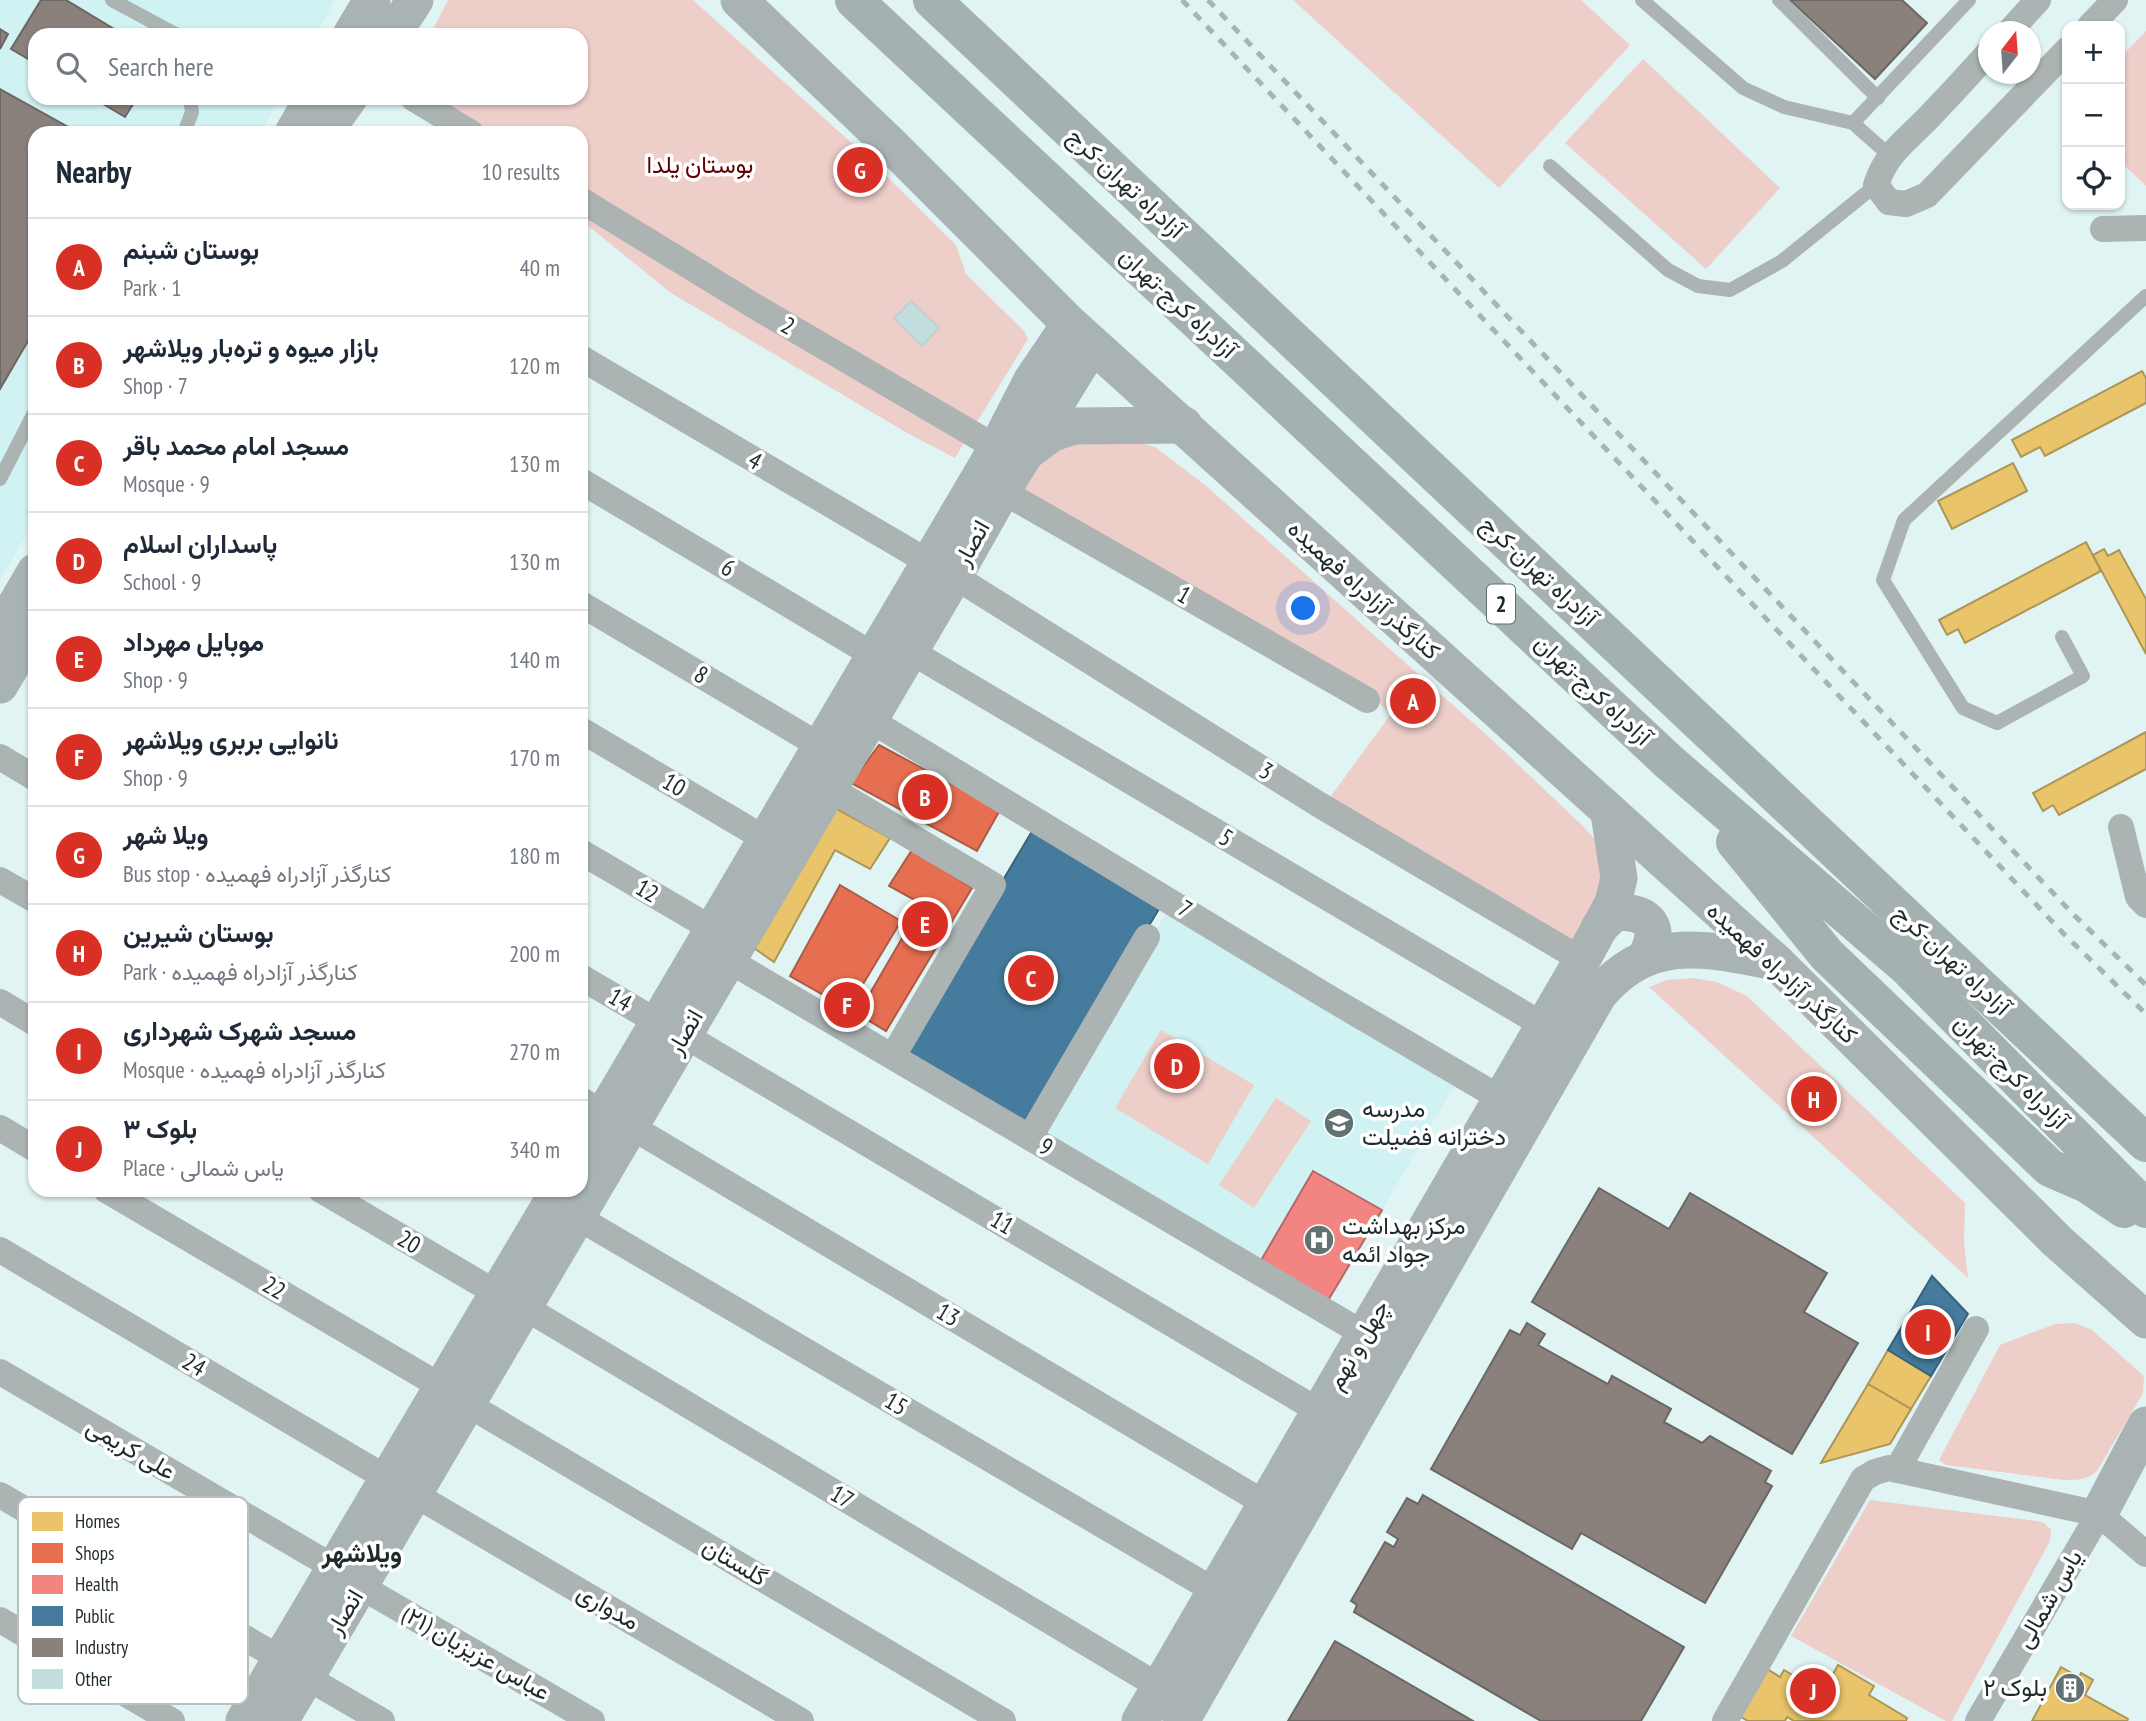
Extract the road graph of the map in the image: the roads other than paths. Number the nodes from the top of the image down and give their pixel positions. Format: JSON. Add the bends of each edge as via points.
{"nodes":[{"id":1,"x":112,"y":0,"type":"edge"},
{"id":2,"x":372,"y":0,"type":"edge"},
{"id":3,"x":415,"y":0,"type":"edge"},
{"id":4,"x":739,"y":0,"type":"edge"},
{"id":5,"x":854,"y":0,"type":"edge"},
{"id":6,"x":932,"y":0,"type":"edge"},
{"id":7,"x":1642,"y":0,"type":"edge"},
{"id":8,"x":1779,"y":0,"type":"edge"},
{"id":9,"x":1969,"y":0,"type":"edge"},
{"id":10,"x":2038,"y":0,"type":"edge"},
{"id":11,"x":2115,"y":0,"type":"edge"},
{"id":12,"x":2019,"y":21,"type":"edge"},
{"id":13,"x":2095,"y":21,"type":"edge"},
{"id":14,"x":164,"y":28,"type":"edge"},
{"id":15,"x":355,"y":28,"type":"edge"},
{"id":16,"x":397,"y":28,"type":"edge"},
{"id":17,"x":2062,"y":55,"type":"edge"},
{"id":18,"x":1978,"y":65,"type":"edge"},
{"id":19,"x":1878,"y":98,"type":"junction"},
{"id":20,"x":191,"y":105,"type":"edge"},
{"id":21,"x":425,"y":105,"type":"edge"},
{"id":22,"x":1853,"y":123,"type":"junction"},
{"id":23,"x":187,"y":126,"type":"edge"},
{"id":24,"x":460,"y":126,"type":"edge"},
{"id":25,"x":1889,"y":155,"type":"junction"},
{"id":26,"x":1549,"y":166,"type":"dead end"},
{"id":27,"x":1876,"y":185,"type":"junction"},
{"id":28,"x":588,"y":204,"type":"edge"},
{"id":29,"x":2146,"y":228,"type":"edge"},
{"id":30,"x":2103,"y":229,"type":"dead end"},
{"id":31,"x":2146,"y":296,"type":"edge"},
{"id":32,"x":1081,"y":335,"type":"junction"},
{"id":33,"x":588,"y":362,"type":"edge"},
{"id":34,"x":28,"y":425,"type":"edge"},
{"id":35,"x":1184,"y":425,"type":"junction"},
{"id":36,"x":1011,"y":451,"type":"junction"},
{"id":37,"x":0,"y":479,"type":"edge"},
{"id":38,"x":588,"y":485,"type":"edge"},
{"id":39,"x":1002,"y":491,"type":"junction"},
{"id":40,"x":942,"y":570,"type":"junction"},
{"id":41,"x":588,"y":608,"type":"edge"},
{"id":42,"x":28,"y":611,"type":"edge"},
{"id":43,"x":2062,"y":637,"type":"dead end"},
{"id":44,"x":23,"y":639,"type":"edge"},
{"id":45,"x":893,"y":653,"type":"junction"},
{"id":46,"x":0,"y":685,"type":"edge"},
{"id":47,"x":1367,"y":700,"type":"dead end"},
{"id":48,"x":870,"y":720,"type":"junction"},
{"id":49,"x":588,"y":734,"type":"edge"},
{"id":50,"x":822,"y":747,"type":"junction"},
{"id":51,"x":0,"y":757,"type":"edge"},
{"id":52,"x":1670,"y":762,"type":"junction"},
{"id":53,"x":28,"y":774,"type":"edge"},
{"id":54,"x":829,"y":788,"type":"junction"},
{"id":55,"x":1609,"y":813,"type":"junction"},
{"id":56,"x":2121,"y":827,"type":"dead end"},
{"id":57,"x":767,"y":840,"type":"junction"},
{"id":58,"x":588,"y":857,"type":"edge"},
{"id":59,"x":0,"y":880,"type":"edge"},
{"id":60,"x":28,"y":896,"type":"edge"},
{"id":61,"x":2146,"y":905,"type":"edge"},
{"id":62,"x":1599,"y":928,"type":"junction"},
{"id":63,"x":1147,"y":937,"type":"dead end"},
{"id":64,"x":721,"y":945,"type":"junction"},
{"id":65,"x":1646,"y":958,"type":"junction"},
{"id":66,"x":1582,"y":960,"type":"junction"},
{"id":67,"x":1776,"y":962,"type":"junction"},
{"id":68,"x":588,"y":981,"type":"edge"},
{"id":69,"x":0,"y":1002,"type":"edge"},
{"id":70,"x":28,"y":1019,"type":"edge"},
{"id":71,"x":1543,"y":1025,"type":"junction"},
{"id":72,"x":671,"y":1029,"type":"junction"},
{"id":73,"x":893,"y":1056,"type":"junction"},
{"id":74,"x":1500,"y":1098,"type":"junction"},
{"id":75,"x":605,"y":1113,"type":"edge"},
{"id":76,"x":0,"y":1128,"type":"edge"},
{"id":77,"x":1030,"y":1137,"type":"junction"},
{"id":78,"x":588,"y":1141,"type":"edge"},
{"id":79,"x":588,"y":1143,"type":"edge"},
{"id":80,"x":2146,"y":1143,"type":"edge"},
{"id":81,"x":28,"y":1145,"type":"edge"},
{"id":82,"x":118,"y":1197,"type":"edge"},
{"id":83,"x":333,"y":1197,"type":"edge"},
{"id":84,"x":556,"y":1199,"type":"edge"},
{"id":85,"x":2146,"y":1209,"type":"edge"},
{"id":86,"x":2146,"y":1224,"type":"edge"},
{"id":87,"x":0,"y":1250,"type":"edge"},
{"id":88,"x":511,"y":1300,"type":"junction"},
{"id":89,"x":2145,"y":1322,"type":"edge"},
{"id":90,"x":1976,"y":1329,"type":"dead end"},
{"id":91,"x":1364,"y":1334,"type":"junction"},
{"id":92,"x":0,"y":1372,"type":"edge"},
{"id":93,"x":455,"y":1395,"type":"junction"},
{"id":94,"x":1319,"y":1412,"type":"junction"},
{"id":95,"x":2146,"y":1424,"type":"edge"},
{"id":96,"x":1897,"y":1470,"type":"junction"},
{"id":97,"x":401,"y":1487,"type":"junction"},
{"id":98,"x":0,"y":1495,"type":"edge"},
{"id":99,"x":212,"y":1497,"type":"edge"},
{"id":100,"x":1266,"y":1504,"type":"junction"},
{"id":101,"x":18,"y":1506,"type":"edge"},
{"id":102,"x":2099,"y":1514,"type":"junction"},
{"id":103,"x":248,"y":1519,"type":"edge"},
{"id":104,"x":2146,"y":1554,"type":"edge"},
{"id":105,"x":347,"y":1577,"type":"junction"},
{"id":106,"x":1215,"y":1591,"type":"junction"},
{"id":107,"x":0,"y":1620,"type":"edge"},
{"id":108,"x":18,"y":1631,"type":"edge"},
{"id":109,"x":248,"y":1641,"type":"edge"},
{"id":110,"x":294,"y":1668,"type":"junction"},
{"id":111,"x":1160,"y":1687,"type":"junction"},
{"id":112,"x":143,"y":1704,"type":"edge"},
{"id":113,"x":172,"y":1721,"type":"edge"},
{"id":114,"x":244,"y":1721,"type":"edge"},
{"id":115,"x":280,"y":1721,"type":"edge"},
{"id":116,"x":382,"y":1721,"type":"edge"},
{"id":117,"x":592,"y":1721,"type":"edge"},
{"id":118,"x":801,"y":1721,"type":"edge"},
{"id":119,"x":1003,"y":1721,"type":"edge"},
{"id":120,"x":1140,"y":1721,"type":"edge"},
{"id":121,"x":1181,"y":1721,"type":"edge"},
{"id":122,"x":1725,"y":1721,"type":"edge"},
{"id":123,"x":1978,"y":1721,"type":"edge"}],
"edges":[{"from":1,"to":14,"type":"lane"},
{"from":2,"to":15,"type":"street"},
{"from":3,"to":16,"type":"street"},
{"from":4,"to":32,"type":"street","name":"کنارگذر آزادراه فهمیده"},
{"from":5,"to":52,"type":"highway","name":"آزادراه کرج-تهران","number":"2"},
{"from":6,"to":80,"type":"highway","name":"آزادراه تهران-کرج","number":"2"},
{"from":7,"to":22,"type":"lane","via":[[1743,88],[1784,107]]},
{"from":8,"to":19,"type":"lane"},
{"from":9,"to":19,"type":"lane"},
{"from":10,"to":12,"type":"street"},
{"from":11,"to":13,"type":"street"},
{"from":17,"to":27,"type":"street","via":[[1927,195],[1906,204],[1889,202]]},
{"from":18,"to":25,"type":"street"},
{"from":19,"to":22,"type":"lane"},
{"from":20,"to":23,"type":"lane"},
{"from":21,"to":24,"type":"street"},
{"from":22,"to":25,"type":"lane"},
{"from":25,"to":27,"type":"street"},
{"from":26,"to":27,"type":"lane","via":[[1668,270],[1698,286],[1730,290],[1782,261]]},
{"from":28,"to":36,"type":"street","name":"2","via":[[756,307]]},
{"from":29,"to":30,"type":"street"},
{"from":31,"to":43,"type":"lane","via":[[1904,520],[1883,580],[1963,708],[1997,723],[2083,676]]},
{"from":32,"to":35,"type":"street","name":"کنارگذر آزادراه فهمیده"},
{"from":32,"to":36,"type":"street","name":"انصار","via":[[1032,380]]},
{"from":33,"to":40,"type":"street","name":"4"},
{"from":34,"to":37,"type":"lane"},
{"from":35,"to":36,"type":"street","via":[[1073,426]]},
{"from":35,"to":55,"type":"street","name":"کنارگذر آزادراه فهمیده"},
{"from":36,"to":39,"type":"street","name":"انصار"},
{"from":36,"to":40,"type":"street","name":"انصار"},
{"from":38,"to":45,"type":"street","name":"6"},
{"from":39,"to":40,"type":"street","name":"انصار"},
{"from":39,"to":47,"type":"street","name":"1"},
{"from":40,"to":45,"type":"street","name":"انصار"},
{"from":40,"to":66,"type":"street","name":"3","via":[[1318,804]]},
{"from":41,"to":50,"type":"street","name":"8"},
{"from":42,"to":44,"type":"street"},
{"from":44,"to":46,"type":"street"},
{"from":45,"to":48,"type":"street","name":"انصار"},
{"from":45,"to":50,"type":"street","name":"انصار"},
{"from":45,"to":71,"type":"street","name":"5"},
{"from":48,"to":54,"type":"street","name":"انصار"},
{"from":48,"to":74,"type":"street","name":"7"},
{"from":49,"to":57,"type":"street","name":"10"},
{"from":50,"to":57,"type":"street","name":"انصار"},
{"from":51,"to":53,"type":"street"},
{"from":52,"to":85,"type":"highway","name":"آزادراه کرج-تهران","number":"2","via":[[1906,965]]},
{"from":52,"to":86,"type":"highway","via":[[1827,955],[2050,1168],[2087,1184]]},
{"from":54,"to":64,"type":"street","name":"انصار"},
{"from":54,"to":73,"type":"street","via":[[993,885]]},
{"from":55,"to":62,"type":"street","name":"چهل و نهم","via":[[1619,878],[1613,903]]},
{"from":55,"to":67,"type":"street","name":"کنارگذر آزادراه فهمیده"},
{"from":56,"to":61,"type":"street","via":[[2138,897]]},
{"from":57,"to":64,"type":"street","name":"انصار"},
{"from":58,"to":64,"type":"street","name":"12"},
{"from":59,"to":60,"type":"street"},
{"from":62,"to":65,"type":"street","via":[[1615,912],[1646,919],[1655,936]]},
{"from":62,"to":66,"type":"street","name":"چهل و نهم"},
{"from":63,"to":77,"type":"street"},
{"from":64,"to":72,"type":"street","name":"انصار"},
{"from":64,"to":73,"type":"street","name":"9"},
{"from":65,"to":67,"type":"street","name":"چهل و نهم","via":[[1664,951],[1705,950]]},
{"from":65,"to":121,"type":"street","name":"چهل و نهم","via":[[1611,980],[1599,994]]},
{"from":66,"to":71,"type":"street","name":"چهل و نهم"},
{"from":67,"to":89,"type":"street","name":"کنارگذر آزادراه فهمیده"},
{"from":68,"to":72,"type":"street","name":"14"},
{"from":69,"to":70,"type":"street"},
{"from":71,"to":74,"type":"street","name":"چهل و نهم"},
{"from":72,"to":75,"type":"street","name":"انصار"},
{"from":72,"to":94,"type":"street","name":"11"},
{"from":73,"to":77,"type":"street","name":"9"},
{"from":74,"to":91,"type":"street","name":"چهل و نهم"},
{"from":75,"to":78,"type":"street","name":"انصار"},
{"from":75,"to":79,"type":"street","name":"انصار"},
{"from":75,"to":100,"type":"street","name":"13"},
{"from":76,"to":81,"type":"street"},
{"from":77,"to":91,"type":"street","name":"9"},
{"from":82,"to":93,"type":"street","name":"22"},
{"from":83,"to":88,"type":"street","name":"20"},
{"from":84,"to":88,"type":"street","name":"انصار"},
{"from":84,"to":106,"type":"street","name":"15"},
{"from":87,"to":97,"type":"street","name":"24"},
{"from":88,"to":93,"type":"street","name":"انصار"},
{"from":88,"to":111,"type":"street","name":"17"},
{"from":90,"to":96,"type":"street"},
{"from":91,"to":94,"type":"street","name":"چهل و نهم"},
{"from":92,"to":99,"type":"street","name":"علی کریمی"},
{"from":93,"to":97,"type":"street","name":"انصار"},
{"from":93,"to":119,"type":"street","name":"گلستان"},
{"from":94,"to":100,"type":"street","name":"چهل و نهم"},
{"from":95,"to":102,"type":"street"},
{"from":96,"to":102,"type":"street"},
{"from":96,"to":122,"type":"street","via":[[1889,1468],[1863,1479]]},
{"from":97,"to":105,"type":"street","name":"انصار"},
{"from":97,"to":118,"type":"street","name":"مدواری"},
{"from":98,"to":101,"type":"street"},
{"from":100,"to":106,"type":"street","name":"چهل و نهم"},
{"from":102,"to":104,"type":"street"},
{"from":102,"to":123,"type":"street","name":"یاس شمالی"},
{"from":103,"to":105,"type":"street","name":"علی کریمی"},
{"from":105,"to":110,"type":"street","name":"انصار"},
{"from":105,"to":117,"type":"street","name":"عباس عزیزیان (۲۱)"},
{"from":106,"to":111,"type":"street","name":"چهل و نهم"},
{"from":107,"to":108,"type":"street"},
{"from":109,"to":110,"type":"street"},
{"from":110,"to":114,"type":"street","name":"انصار"},
{"from":110,"to":115,"type":"street","name":"انصار"},
{"from":110,"to":116,"type":"street"},
{"from":111,"to":120,"type":"street","name":"چهل و نهم"},
{"from":112,"to":113,"type":"street"}]}
